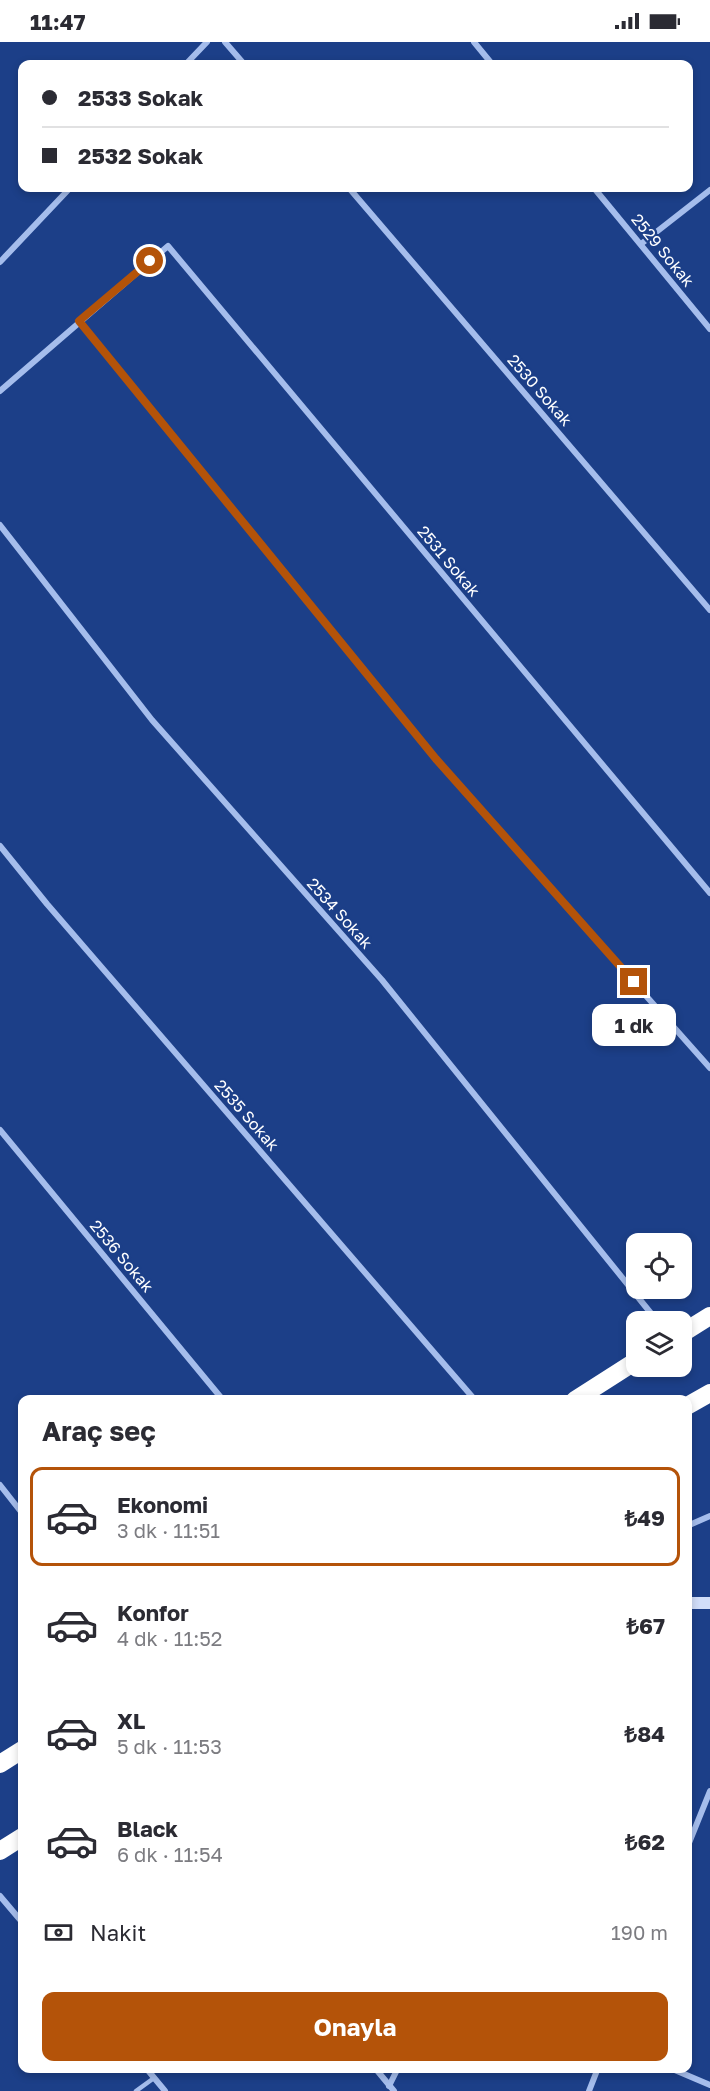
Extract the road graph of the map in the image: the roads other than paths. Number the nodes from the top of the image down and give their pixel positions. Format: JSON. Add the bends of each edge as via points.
{"nodes":[{"id":1,"x":207,"y":42,"type":"edge"},
{"id":2,"x":225,"y":42,"type":"edge"},
{"id":3,"x":474,"y":42,"type":"edge"},
{"id":4,"x":190,"y":60,"type":"edge"},
{"id":5,"x":241,"y":60,"type":"edge"},
{"id":6,"x":489,"y":60,"type":"edge"},
{"id":7,"x":710,"y":190,"type":"edge"},
{"id":8,"x":66,"y":192,"type":"edge"},
{"id":9,"x":352,"y":192,"type":"edge"},
{"id":10,"x":597,"y":192,"type":"edge"},
{"id":11,"x":641,"y":244,"type":"junction"},
{"id":12,"x":0,"y":262,"type":"edge"},
{"id":13,"x":79,"y":321,"type":"junction"},
{"id":14,"x":710,"y":330,"type":"edge"},
{"id":15,"x":0,"y":391,"type":"edge"},
{"id":16,"x":0,"y":525,"type":"edge"},
{"id":17,"x":710,"y":610,"type":"edge"},
{"id":18,"x":0,"y":846,"type":"edge"},
{"id":19,"x":710,"y":893,"type":"edge"},
{"id":20,"x":710,"y":1068,"type":"edge"},
{"id":21,"x":0,"y":1130,"type":"edge"},
{"id":22,"x":649,"y":1311,"type":"edge"},
{"id":23,"x":710,"y":1316,"type":"edge"},
{"id":24,"x":692,"y":1327,"type":"edge"},
{"id":25,"x":626,"y":1368,"type":"edge"},
{"id":26,"x":710,"y":1393,"type":"edge"},
{"id":27,"x":220,"y":1395,"type":"edge"},
{"id":28,"x":472,"y":1395,"type":"edge"},
{"id":29,"x":583,"y":1395,"type":"edge"},
{"id":30,"x":692,"y":1403,"type":"edge"},
{"id":31,"x":0,"y":1485,"type":"edge"},
{"id":32,"x":18,"y":1508,"type":"edge"},
{"id":33,"x":710,"y":1516,"type":"edge"},
{"id":34,"x":692,"y":1524,"type":"edge"},
{"id":35,"x":710,"y":1602,"type":"edge"},
{"id":36,"x":692,"y":1603,"type":"edge"},
{"id":37,"x":18,"y":1753,"type":"edge"},
{"id":38,"x":0,"y":1764,"type":"edge"},
{"id":39,"x":710,"y":1791,"type":"edge"},
{"id":40,"x":692,"y":1836,"type":"edge"},
{"id":41,"x":18,"y":1840,"type":"edge"},
{"id":42,"x":0,"y":1851,"type":"edge"},
{"id":43,"x":0,"y":1896,"type":"edge"},
{"id":44,"x":18,"y":1917,"type":"edge"},
{"id":45,"x":150,"y":2073,"type":"edge"},
{"id":46,"x":379,"y":2073,"type":"edge"},
{"id":47,"x":396,"y":2073,"type":"edge"},
{"id":48,"x":596,"y":2073,"type":"edge"},
{"id":49,"x":682,"y":2073,"type":"edge"},
{"id":50,"x":154,"y":2078,"type":"junction"},
{"id":51,"x":710,"y":2085,"type":"edge"},
{"id":52,"x":392,"y":2088,"type":"edge"},
{"id":53,"x":136,"y":2091,"type":"edge"},
{"id":54,"x":165,"y":2091,"type":"edge"},
{"id":55,"x":589,"y":2091,"type":"edge"}],
"edges":[{"from":1,"to":4,"type":"street"},
{"from":2,"to":5,"type":"street"},
{"from":3,"to":6,"type":"street"},
{"from":7,"to":11,"type":"street"},
{"from":8,"to":12,"type":"street"},
{"from":9,"to":17,"type":"street","name":"2530 Sokak"},
{"from":10,"to":11,"type":"street","name":"2529 Sokak"},
{"from":11,"to":14,"type":"street","name":"2529 Sokak"},
{"from":13,"to":15,"type":"street"},
{"from":13,"to":19,"type":"street","name":"2531 Sokak","via":[[168,246]]},
{"from":13,"to":20,"type":"street","via":[[436,759]]},
{"from":16,"to":22,"type":"street","name":"2534 Sokak","via":[[152,720],[382,980]]},
{"from":18,"to":28,"type":"street","name":"2535 Sokak"},
{"from":21,"to":27,"type":"street","name":"2536 Sokak"},
{"from":23,"to":24,"type":"highway"},
{"from":25,"to":29,"type":"highway"},
{"from":26,"to":30,"type":"highway"},
{"from":31,"to":32,"type":"street"},
{"from":33,"to":34,"type":"street"},
{"from":35,"to":36,"type":"main road"},
{"from":37,"to":38,"type":"highway"},
{"from":39,"to":40,"type":"street"},
{"from":41,"to":42,"type":"highway"},
{"from":43,"to":44,"type":"street"},
{"from":45,"to":50,"type":"street"},
{"from":46,"to":52,"type":"street"},
{"from":47,"to":52,"type":"street"},
{"from":48,"to":55,"type":"street"},
{"from":49,"to":51,"type":"street"},
{"from":50,"to":53,"type":"lane"},
{"from":50,"to":54,"type":"street"}]}
